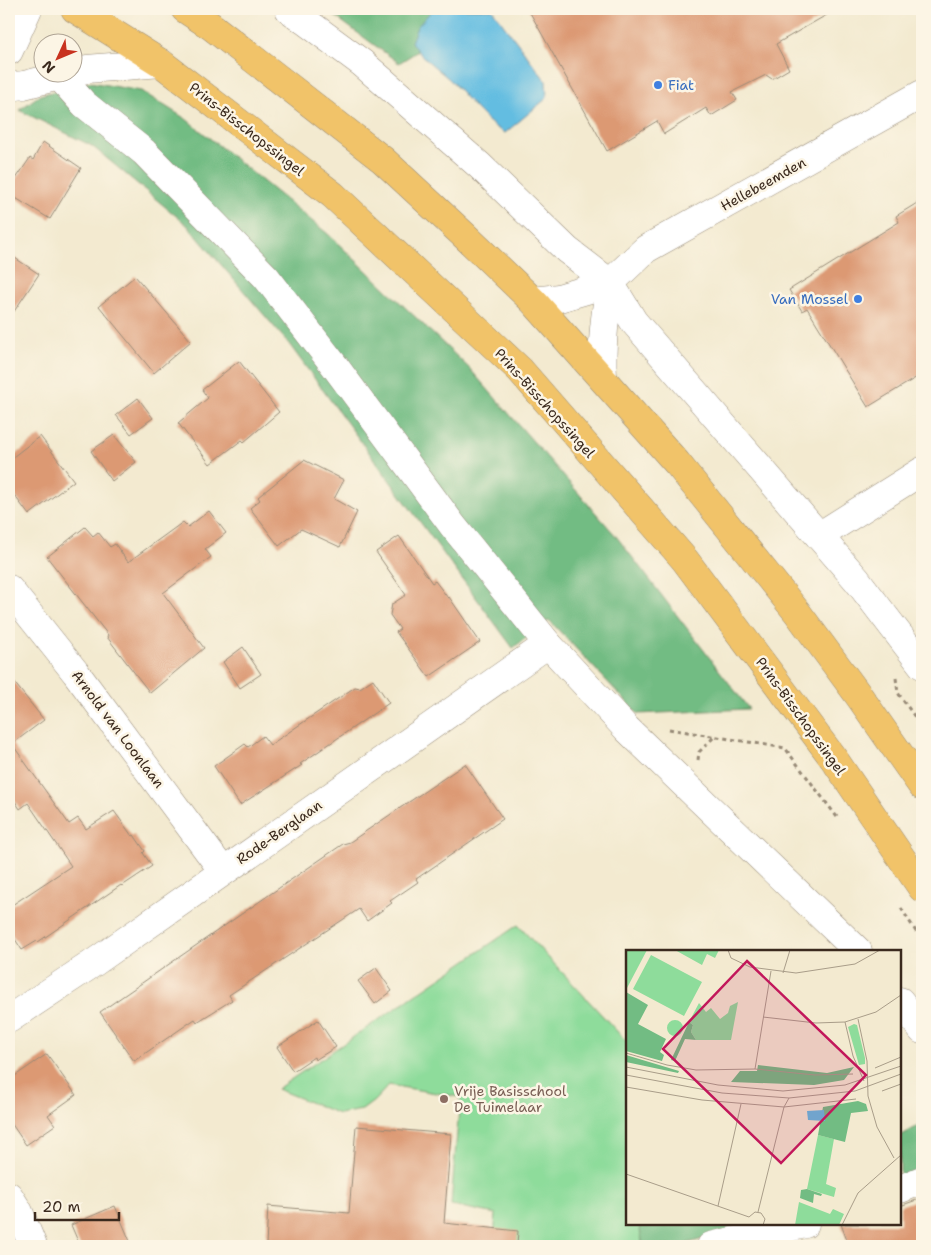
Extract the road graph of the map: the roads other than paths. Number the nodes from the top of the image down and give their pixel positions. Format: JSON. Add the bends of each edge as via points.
{"nodes":[{"id":1,"x":28,"y":9,"type":"edge"},
{"id":2,"x":75,"y":9,"type":"edge"},
{"id":3,"x":185,"y":9,"type":"edge"},
{"id":4,"x":289,"y":9,"type":"edge"},
{"id":5,"x":9,"y":51,"type":"edge"},
{"id":6,"x":161,"y":63,"type":"junction"},
{"id":7,"x":82,"y":70,"type":"edge"},
{"id":8,"x":36,"y":82,"type":"edge"},
{"id":9,"x":64,"y":82,"type":"edge"},
{"id":10,"x":9,"y":87,"type":"edge"},
{"id":11,"x":922,"y":94,"type":"edge"},
{"id":12,"x":610,"y":283,"type":"junction"},
{"id":13,"x":533,"y":301,"type":"junction"},
{"id":14,"x":603,"y":378,"type":"junction"},
{"id":15,"x":922,"y":471,"type":"edge"},
{"id":16,"x":819,"y":536,"type":"junction"},
{"id":17,"x":9,"y":589,"type":"edge"},
{"id":18,"x":548,"y":644,"type":"junction"},
{"id":19,"x":922,"y":665,"type":"edge"},
{"id":20,"x":922,"y":786,"type":"edge"},
{"id":21,"x":223,"y":871,"type":"junction"},
{"id":22,"x":922,"y":888,"type":"edge"},
{"id":23,"x":857,"y":950,"type":"edge"},
{"id":24,"x":901,"y":1002,"type":"edge"},
{"id":25,"x":9,"y":1020,"type":"edge"},
{"id":26,"x":922,"y":1030,"type":"edge"},
{"id":27,"x":922,"y":1180,"type":"edge"},
{"id":28,"x":901,"y":1189,"type":"edge"},
{"id":29,"x":9,"y":1196,"type":"edge"},
{"id":30,"x":801,"y":1225,"type":"edge"},
{"id":31,"x":33,"y":1246,"type":"edge"},
{"id":32,"x":711,"y":1246,"type":"edge"}],
"edges":[{"from":1,"to":5,"type":"street"},
{"from":2,"to":6,"type":"highway","name":"Prins-Bisschopssingel"},
{"from":3,"to":13,"type":"highway","via":[[383,160]]},
{"from":4,"to":12,"type":"street","via":[[362,63],[480,166],[567,250]]},
{"from":6,"to":7,"type":"street"},
{"from":6,"to":22,"type":"highway","name":"Prins-Bisschopssingel","via":[[333,195],[520,370],[685,560],[836,762]]},
{"from":8,"to":10,"type":"street"},
{"from":9,"to":18,"type":"street","via":[[84,104],[144,152],[266,277],[453,526]]},
{"from":11,"to":12,"type":"street","name":"Hellebeemden","via":[[646,249]]},
{"from":12,"to":13,"type":"street","via":[[560,298]]},
{"from":12,"to":14,"type":"street","via":[[601,350]]},
{"from":12,"to":16,"type":"street","via":[[634,322]]},
{"from":13,"to":14,"type":"highway"},
{"from":14,"to":20,"type":"highway","via":[[677,463],[797,612]]},
{"from":15,"to":16,"type":"street"},
{"from":16,"to":19,"type":"street"},
{"from":17,"to":21,"type":"street","name":"Arnold van Loonlaan","via":[[76,673]]},
{"from":18,"to":21,"type":"street","name":"Rode-Berglaan"},
{"from":18,"to":23,"type":"street","via":[[627,729]]},
{"from":21,"to":25,"type":"street","name":"Rode-Berglaan"},
{"from":24,"to":26,"type":"street"},
{"from":27,"to":28,"type":"street"},
{"from":29,"to":31,"type":"street"},
{"from":30,"to":32,"type":"street"}]}
